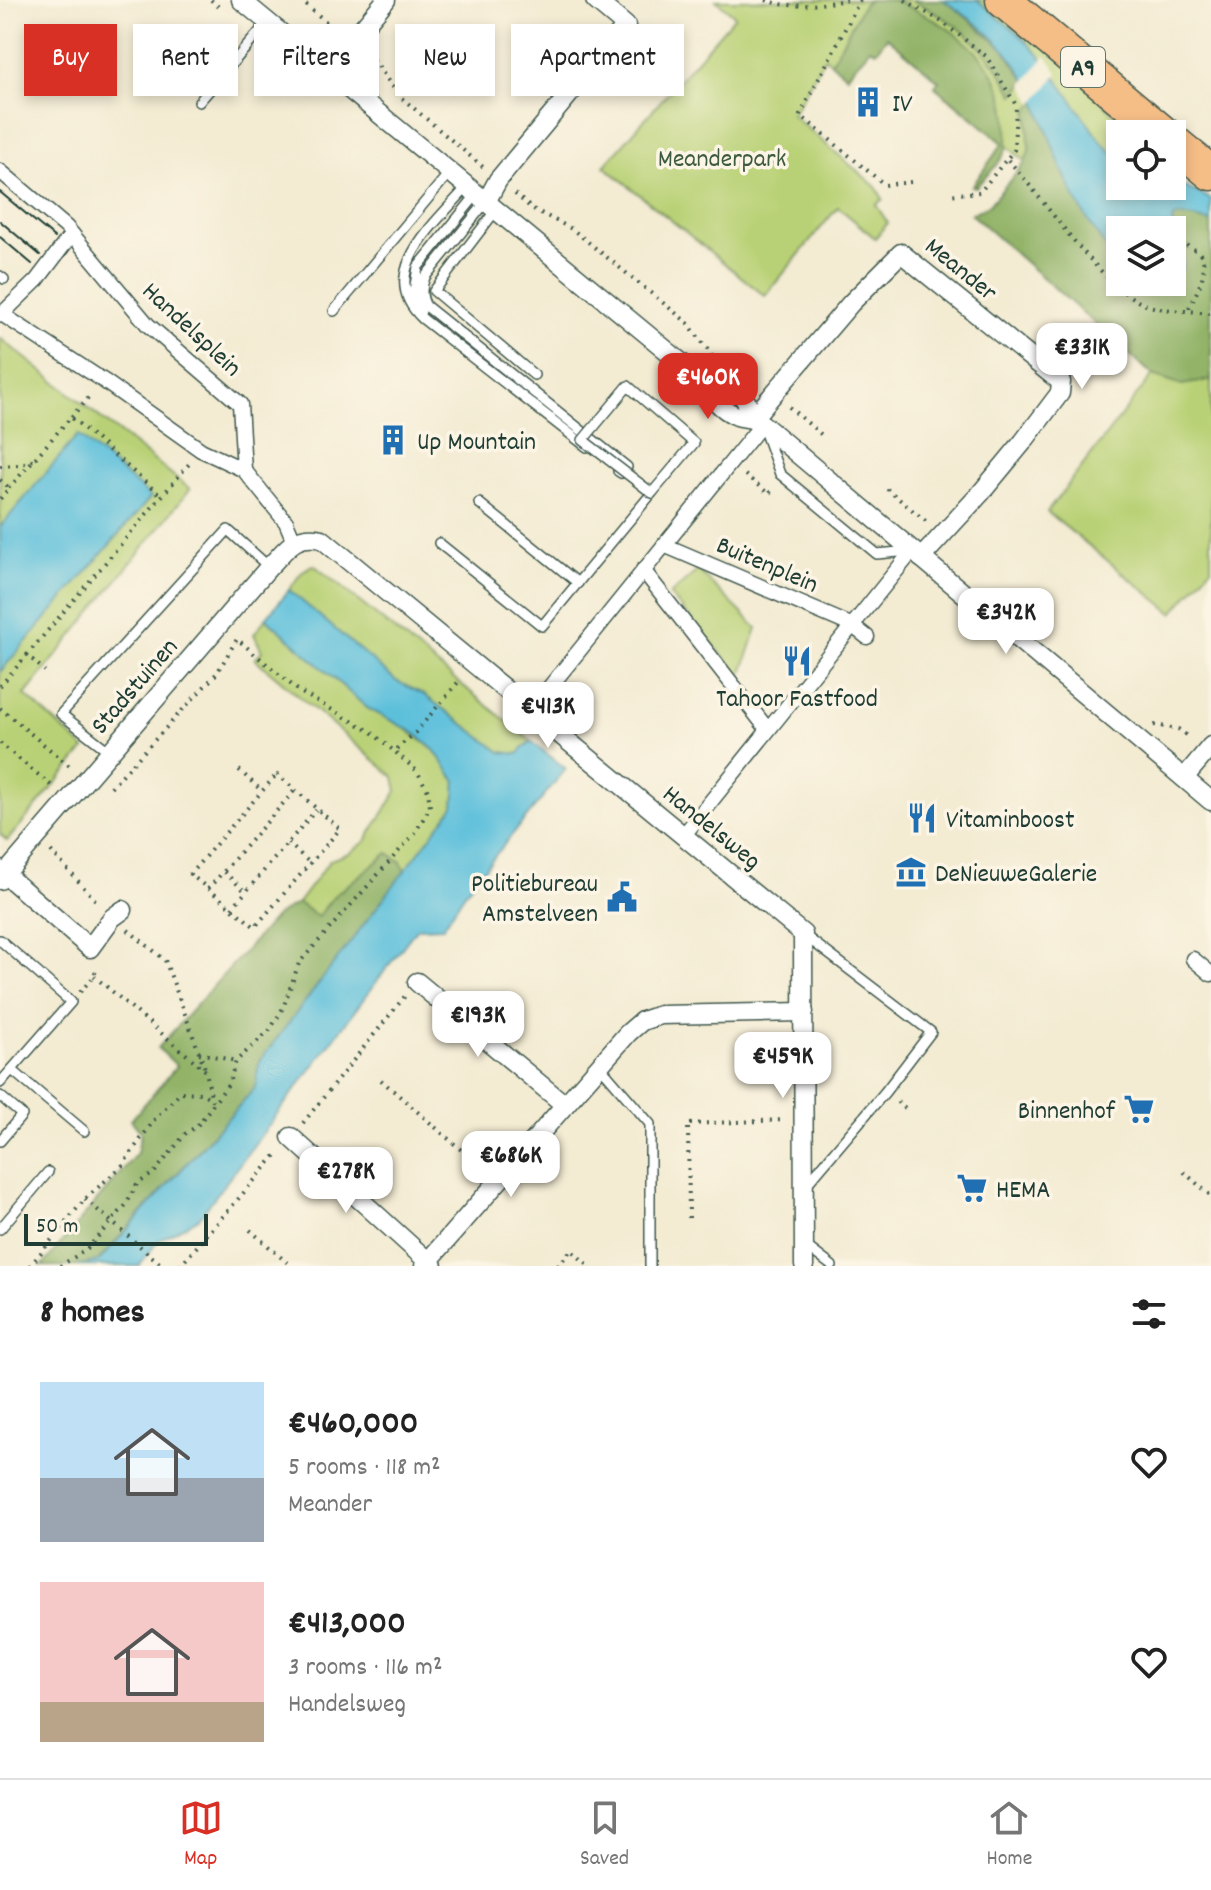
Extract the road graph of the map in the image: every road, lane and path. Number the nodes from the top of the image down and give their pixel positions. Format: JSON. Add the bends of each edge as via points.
{"nodes":[{"id":1,"x":241,"y":0,"type":"edge"},
{"id":2,"x":386,"y":0,"type":"edge"},
{"id":3,"x":595,"y":0,"type":"edge"},
{"id":4,"x":766,"y":0,"type":"edge"},
{"id":5,"x":848,"y":0,"type":"edge"},
{"id":6,"x":860,"y":0,"type":"edge"},
{"id":7,"x":905,"y":0,"type":"edge"},
{"id":8,"x":1003,"y":0,"type":"edge"},
{"id":9,"x":268,"y":22,"type":"junction"},
{"id":10,"x":270,"y":24,"type":"edge"},
{"id":11,"x":366,"y":24,"type":"edge"},
{"id":12,"x":357,"y":96,"type":"edge"},
{"id":13,"x":199,"y":102,"type":"dead end"},
{"id":14,"x":1147,"y":120,"type":"edge"},
{"id":15,"x":1186,"y":152,"type":"edge"},
{"id":16,"x":1008,"y":160,"type":"junction"},
{"id":17,"x":0,"y":171,"type":"edge"},
{"id":18,"x":450,"y":172,"type":"junction"},
{"id":19,"x":1211,"y":173,"type":"edge"},
{"id":20,"x":911,"y":182,"type":"dead end"},
{"id":21,"x":948,"y":195,"type":"dead end"},
{"id":22,"x":482,"y":198,"type":"junction"},
{"id":23,"x":72,"y":234,"type":"junction"},
{"id":24,"x":1186,"y":244,"type":"edge"},
{"id":25,"x":1188,"y":310,"type":"junction"},
{"id":26,"x":334,"y":311,"type":"dead end"},
{"id":27,"x":1211,"y":313,"type":"edge"},
{"id":28,"x":1,"y":314,"type":"edge"},
{"id":29,"x":534,"y":375,"type":"dead end"},
{"id":30,"x":505,"y":378,"type":"dead end"},
{"id":31,"x":104,"y":381,"type":"junction"},
{"id":32,"x":774,"y":394,"type":"junction"},
{"id":33,"x":71,"y":417,"type":"junction"},
{"id":34,"x":758,"y":421,"type":"junction"},
{"id":35,"x":824,"y":437,"type":"dead end"},
{"id":36,"x":583,"y":440,"type":"junction"},
{"id":37,"x":201,"y":450,"type":"junction"},
{"id":38,"x":33,"y":460,"type":"junction"},
{"id":39,"x":730,"y":463,"type":"junction"},
{"id":40,"x":0,"y":466,"type":"edge"},
{"id":41,"x":244,"y":470,"type":"junction"},
{"id":42,"x":0,"y":480,"type":"edge"},
{"id":43,"x":777,"y":484,"type":"dead end"},
{"id":44,"x":9,"y":488,"type":"junction"},
{"id":45,"x":887,"y":489,"type":"dead end"},
{"id":46,"x":652,"y":493,"type":"junction"},
{"id":47,"x":160,"y":495,"type":"junction"},
{"id":48,"x":0,"y":499,"type":"edge"},
{"id":49,"x":479,"y":503,"type":"dead end"},
{"id":50,"x":943,"y":534,"type":"junction"},
{"id":51,"x":301,"y":538,"type":"junction"},
{"id":52,"x":439,"y":543,"type":"dead end"},
{"id":53,"x":664,"y":545,"type":"junction"},
{"id":54,"x":917,"y":554,"type":"junction"},
{"id":55,"x":269,"y":567,"type":"junction"},
{"id":56,"x":643,"y":570,"type":"junction"},
{"id":57,"x":578,"y":583,"type":"junction"},
{"id":58,"x":853,"y":626,"type":"junction"},
{"id":59,"x":867,"y":637,"type":"dead end"},
{"id":60,"x":27,"y":655,"type":"junction"},
{"id":61,"x":475,"y":663,"type":"junction"},
{"id":62,"x":45,"y":671,"type":"dead end"},
{"id":63,"x":0,"y":686,"type":"edge"},
{"id":64,"x":0,"y":708,"type":"edge"},
{"id":65,"x":532,"y":709,"type":"junction"},
{"id":66,"x":1127,"y":730,"type":"junction"},
{"id":67,"x":767,"y":732,"type":"junction"},
{"id":68,"x":0,"y":743,"type":"edge"},
{"id":69,"x":778,"y":744,"type":"dead end"},
{"id":70,"x":1208,"y":749,"type":"edge"},
{"id":71,"x":394,"y":751,"type":"junction"},
{"id":72,"x":110,"y":752,"type":"junction"},
{"id":73,"x":239,"y":770,"type":"dead end"},
{"id":74,"x":1184,"y":778,"type":"junction"},
{"id":75,"x":86,"y":780,"type":"junction"},
{"id":76,"x":295,"y":790,"type":"junction"},
{"id":77,"x":262,"y":791,"type":"junction"},
{"id":78,"x":103,"y":796,"type":"dead end"},
{"id":79,"x":68,"y":800,"type":"junction"},
{"id":80,"x":1211,"y":801,"type":"edge"},
{"id":81,"x":317,"y":809,"type":"junction"},
{"id":82,"x":683,"y":836,"type":"junction"},
{"id":83,"x":288,"y":843,"type":"junction"},
{"id":84,"x":51,"y":851,"type":"dead end"},
{"id":85,"x":310,"y":863,"type":"junction"},
{"id":86,"x":223,"y":872,"type":"junction"},
{"id":87,"x":2,"y":875,"type":"edge"},
{"id":88,"x":208,"y":889,"type":"junction"},
{"id":89,"x":246,"y":892,"type":"junction"},
{"id":90,"x":232,"y":908,"type":"junction"},
{"id":91,"x":118,"y":914,"type":"junction"},
{"id":92,"x":803,"y":934,"type":"junction"},
{"id":93,"x":0,"y":940,"type":"edge"},
{"id":94,"x":1193,"y":959,"type":"dead end"},
{"id":95,"x":1211,"y":974,"type":"edge"},
{"id":96,"x":94,"y":976,"type":"dead end"},
{"id":97,"x":417,"y":982,"type":"dead end"},
{"id":98,"x":804,"y":1012,"type":"junction"},
{"id":99,"x":199,"y":1053,"type":"junction"},
{"id":100,"x":236,"y":1061,"type":"junction"},
{"id":101,"x":600,"y":1066,"type":"junction"},
{"id":102,"x":12,"y":1070,"type":"junction"},
{"id":103,"x":206,"y":1071,"type":"junction"},
{"id":104,"x":381,"y":1080,"type":"dead end"},
{"id":105,"x":0,"y":1083,"type":"edge"},
{"id":106,"x":0,"y":1096,"type":"edge"},
{"id":107,"x":212,"y":1101,"type":"junction"},
{"id":108,"x":565,"y":1105,"type":"junction"},
{"id":109,"x":804,"y":1119,"type":"junction"},
{"id":110,"x":84,"y":1131,"type":"dead end"},
{"id":111,"x":291,"y":1137,"type":"dead end"},
{"id":112,"x":0,"y":1141,"type":"edge"},
{"id":113,"x":48,"y":1172,"type":"dead end"},
{"id":114,"x":1184,"y":1172,"type":"dead end"},
{"id":115,"x":498,"y":1182,"type":"junction"},
{"id":116,"x":804,"y":1188,"type":"junction"},
{"id":117,"x":1211,"y":1196,"type":"edge"},
{"id":118,"x":85,"y":1199,"type":"junction"},
{"id":119,"x":689,"y":1218,"type":"dead end"},
{"id":120,"x":111,"y":1221,"type":"junction"},
{"id":121,"x":0,"y":1229,"type":"edge"},
{"id":122,"x":250,"y":1230,"type":"dead end"},
{"id":123,"x":804,"y":1244,"type":"junction"},
{"id":124,"x":428,"y":1265,"type":"edge"},
{"id":125,"x":30,"y":1266,"type":"edge"},
{"id":126,"x":60,"y":1266,"type":"edge"},
{"id":127,"x":163,"y":1266,"type":"edge"},
{"id":128,"x":291,"y":1266,"type":"edge"},
{"id":129,"x":558,"y":1266,"type":"edge"},
{"id":130,"x":589,"y":1266,"type":"edge"},
{"id":131,"x":650,"y":1266,"type":"edge"},
{"id":132,"x":804,"y":1266,"type":"edge"},
{"id":133,"x":832,"y":1266,"type":"edge"}],
"edges":[{"from":1,"to":9,"type":"street"},
{"from":2,"to":11,"type":"street"},
{"from":3,"to":22,"type":"street","via":[[626,26]]},
{"from":4,"to":5,"type":"path","via":[[790,6]]},
{"from":6,"to":20,"type":"path","via":[[800,115],[885,185]]},
{"from":7,"to":16,"type":"path","via":[[986,56],[1016,105],[1014,150]]},
{"from":8,"to":14,"type":"highway","number":"A9"},
{"from":9,"to":10,"type":"street"},
{"from":9,"to":13,"type":"lane"},
{"from":12,"to":18,"type":"street"},
{"from":15,"to":19,"type":"highway"},
{"from":16,"to":21,"type":"path","via":[[980,192]]},
{"from":16,"to":25,"type":"path","via":[[1114,284],[1149,306]]},
{"from":17,"to":23,"type":"street","name":"Handelsplein"},
{"from":18,"to":22,"type":"street"},
{"from":18,"to":26,"type":"lane"},
{"from":22,"to":22,"type":"lane","via":[[425,277],[426,306],[627,467],[621,473],[423,319],[407,298],[407,264],[418,243]]},
{"from":22,"to":29,"type":"lane","via":[[434,291]]},
{"from":22,"to":34,"type":"street","via":[[694,373],[738,391]]},
{"from":23,"to":28,"type":"street"},
{"from":23,"to":41,"type":"street","name":"Handelsplein","via":[[148,325],[240,404]]},
{"from":24,"to":25,"type":"path","via":[[1204,260],[1201,285]]},
{"from":25,"to":27,"type":"path"},
{"from":28,"to":31,"type":"street"},
{"from":30,"to":36,"type":"lane"},
{"from":31,"to":33,"type":"path"},
{"from":31,"to":37,"type":"street"},
{"from":32,"to":34,"type":"street","name":"Meander"},
{"from":32,"to":35,"type":"path"},
{"from":32,"to":50,"type":"street","name":"Meander","via":[[901,253],[1061,382],[1051,406]]},
{"from":33,"to":38,"type":"path"},
{"from":33,"to":47,"type":"path"},
{"from":34,"to":39,"type":"street","name":"Buitenplein"},
{"from":34,"to":54,"type":"street"},
{"from":34,"to":54,"type":"lane","via":[[780,474],[877,554]]},
{"from":36,"to":46,"type":"lane","bridge":true},
{"from":36,"to":46,"type":"lane","bridge":true,"via":[[628,386],[694,443]]},
{"from":37,"to":41,"type":"street"},
{"from":37,"to":47,"type":"path"},
{"from":38,"to":40,"type":"path"},
{"from":38,"to":44,"type":"path"},
{"from":39,"to":43,"type":"path","via":[[769,494]]},
{"from":39,"to":53,"type":"street","name":"Buitenplein"},
{"from":41,"to":51,"type":"street"},
{"from":42,"to":44,"type":"path"},
{"from":44,"to":48,"type":"path"},
{"from":45,"to":50,"type":"path"},
{"from":46,"to":57,"type":"lane"},
{"from":47,"to":60,"type":"path"},
{"from":49,"to":57,"type":"lane"},
{"from":50,"to":54,"type":"street","name":"Meander"},
{"from":51,"to":55,"type":"street","name":"Stadstuinen"},
{"from":51,"to":61,"type":"street","name":"Handelsweg","via":[[322,539]]},
{"from":52,"to":57,"type":"lane","via":[[542,626]]},
{"from":53,"to":56,"type":"street","name":"Buitenplein"},
{"from":53,"to":58,"type":"street","name":"Buitenplein"},
{"from":54,"to":58,"type":"street"},
{"from":54,"to":66,"type":"street"},
{"from":55,"to":72,"type":"street","name":"Stadstuinen"},
{"from":55,"to":72,"type":"lane","via":[[228,530],[61,714]]},
{"from":56,"to":65,"type":"street","name":"Buitenplein"},
{"from":56,"to":67,"type":"street"},
{"from":58,"to":59,"type":"street","name":"Buitenplein"},
{"from":58,"to":67,"type":"street"},
{"from":60,"to":62,"type":"path"},
{"from":60,"to":63,"type":"path"},
{"from":61,"to":65,"type":"street","name":"Handelsweg"},
{"from":61,"to":71,"type":"path"},
{"from":64,"to":75,"type":"path"},
{"from":65,"to":82,"type":"street","name":"Handelsweg"},
{"from":66,"to":70,"type":"path","via":[[1150,724],[1178,729]]},
{"from":66,"to":74,"type":"street"},
{"from":67,"to":69,"type":"street"},
{"from":67,"to":82,"type":"street"},
{"from":68,"to":79,"type":"path"},
{"from":70,"to":74,"type":"street"},
{"from":71,"to":78,"type":"path","via":[[370,731],[300,692],[237,639],[217,673]]},
{"from":71,"to":100,"type":"path","via":[[417,771],[430,807],[415,833],[299,963],[270,1030]]},
{"from":72,"to":75,"type":"street","name":"Stadstuinen"},
{"from":73,"to":77,"type":"path"},
{"from":74,"to":80,"type":"street"},
{"from":75,"to":79,"type":"street","name":"Stadstuinen"},
{"from":76,"to":77,"type":"path","via":[[277,774]]},
{"from":76,"to":81,"type":"path"},
{"from":76,"to":86,"type":"path"},
{"from":77,"to":88,"type":"path","via":[[190,874]]},
{"from":79,"to":87,"type":"street","name":"Stadstuinen"},
{"from":81,"to":83,"type":"path"},
{"from":81,"to":85,"type":"path","via":[[340,829]]},
{"from":82,"to":92,"type":"street","name":"Handelsweg"},
{"from":83,"to":85,"type":"path"},
{"from":83,"to":89,"type":"path"},
{"from":84,"to":91,"type":"path"},
{"from":85,"to":90,"type":"path","via":[[255,927]]},
{"from":86,"to":88,"type":"path"},
{"from":86,"to":89,"type":"path"},
{"from":87,"to":91,"type":"street","via":[[90,948]]},
{"from":88,"to":90,"type":"path"},
{"from":89,"to":90,"type":"path"},
{"from":91,"to":99,"type":"path","via":[[165,960]]},
{"from":92,"to":98,"type":"street"},
{"from":92,"to":116,"type":"lane","name":"Handelsweg","via":[[931,1032]]},
{"from":93,"to":102,"type":"lane","via":[[71,1002]]},
{"from":94,"to":95,"type":"street"},
{"from":96,"to":103,"type":"path"},
{"from":97,"to":108,"type":"street"},
{"from":98,"to":101,"type":"street","via":[[650,1017],[634,1027]]},
{"from":98,"to":109,"type":"street"},
{"from":99,"to":100,"type":"path"},
{"from":99,"to":103,"type":"path"},
{"from":100,"to":107,"type":"path","via":[[229,1083]]},
{"from":101,"to":108,"type":"street"},
{"from":101,"to":131,"type":"lane","via":[[650,1124]]},
{"from":102,"to":105,"type":"lane"},
{"from":102,"to":110,"type":"lane"},
{"from":103,"to":107,"type":"path"},
{"from":104,"to":115,"type":"path"},
{"from":106,"to":112,"type":"lane","via":[[22,1115]]},
{"from":107,"to":118,"type":"path","via":[[201,1093],[181,1092],[122,1166]]},
{"from":107,"to":120,"type":"path","via":[[197,1126],[137,1184]]},
{"from":108,"to":115,"type":"street"},
{"from":109,"to":116,"type":"street"},
{"from":109,"to":119,"type":"path","via":[[688,1124]]},
{"from":111,"to":124,"type":"street"},
{"from":113,"to":121,"type":"lane"},
{"from":114,"to":117,"type":"path"},
{"from":115,"to":124,"type":"street"},
{"from":116,"to":123,"type":"street"},
{"from":118,"to":120,"type":"path"},
{"from":118,"to":125,"type":"path"},
{"from":120,"to":126,"type":"path","via":[[87,1249]]},
{"from":120,"to":127,"type":"path"},
{"from":122,"to":128,"type":"path"},
{"from":123,"to":132,"type":"street"},
{"from":123,"to":133,"type":"lane"},
{"from":129,"to":130,"type":"path","via":[[571,1250]]}]}
